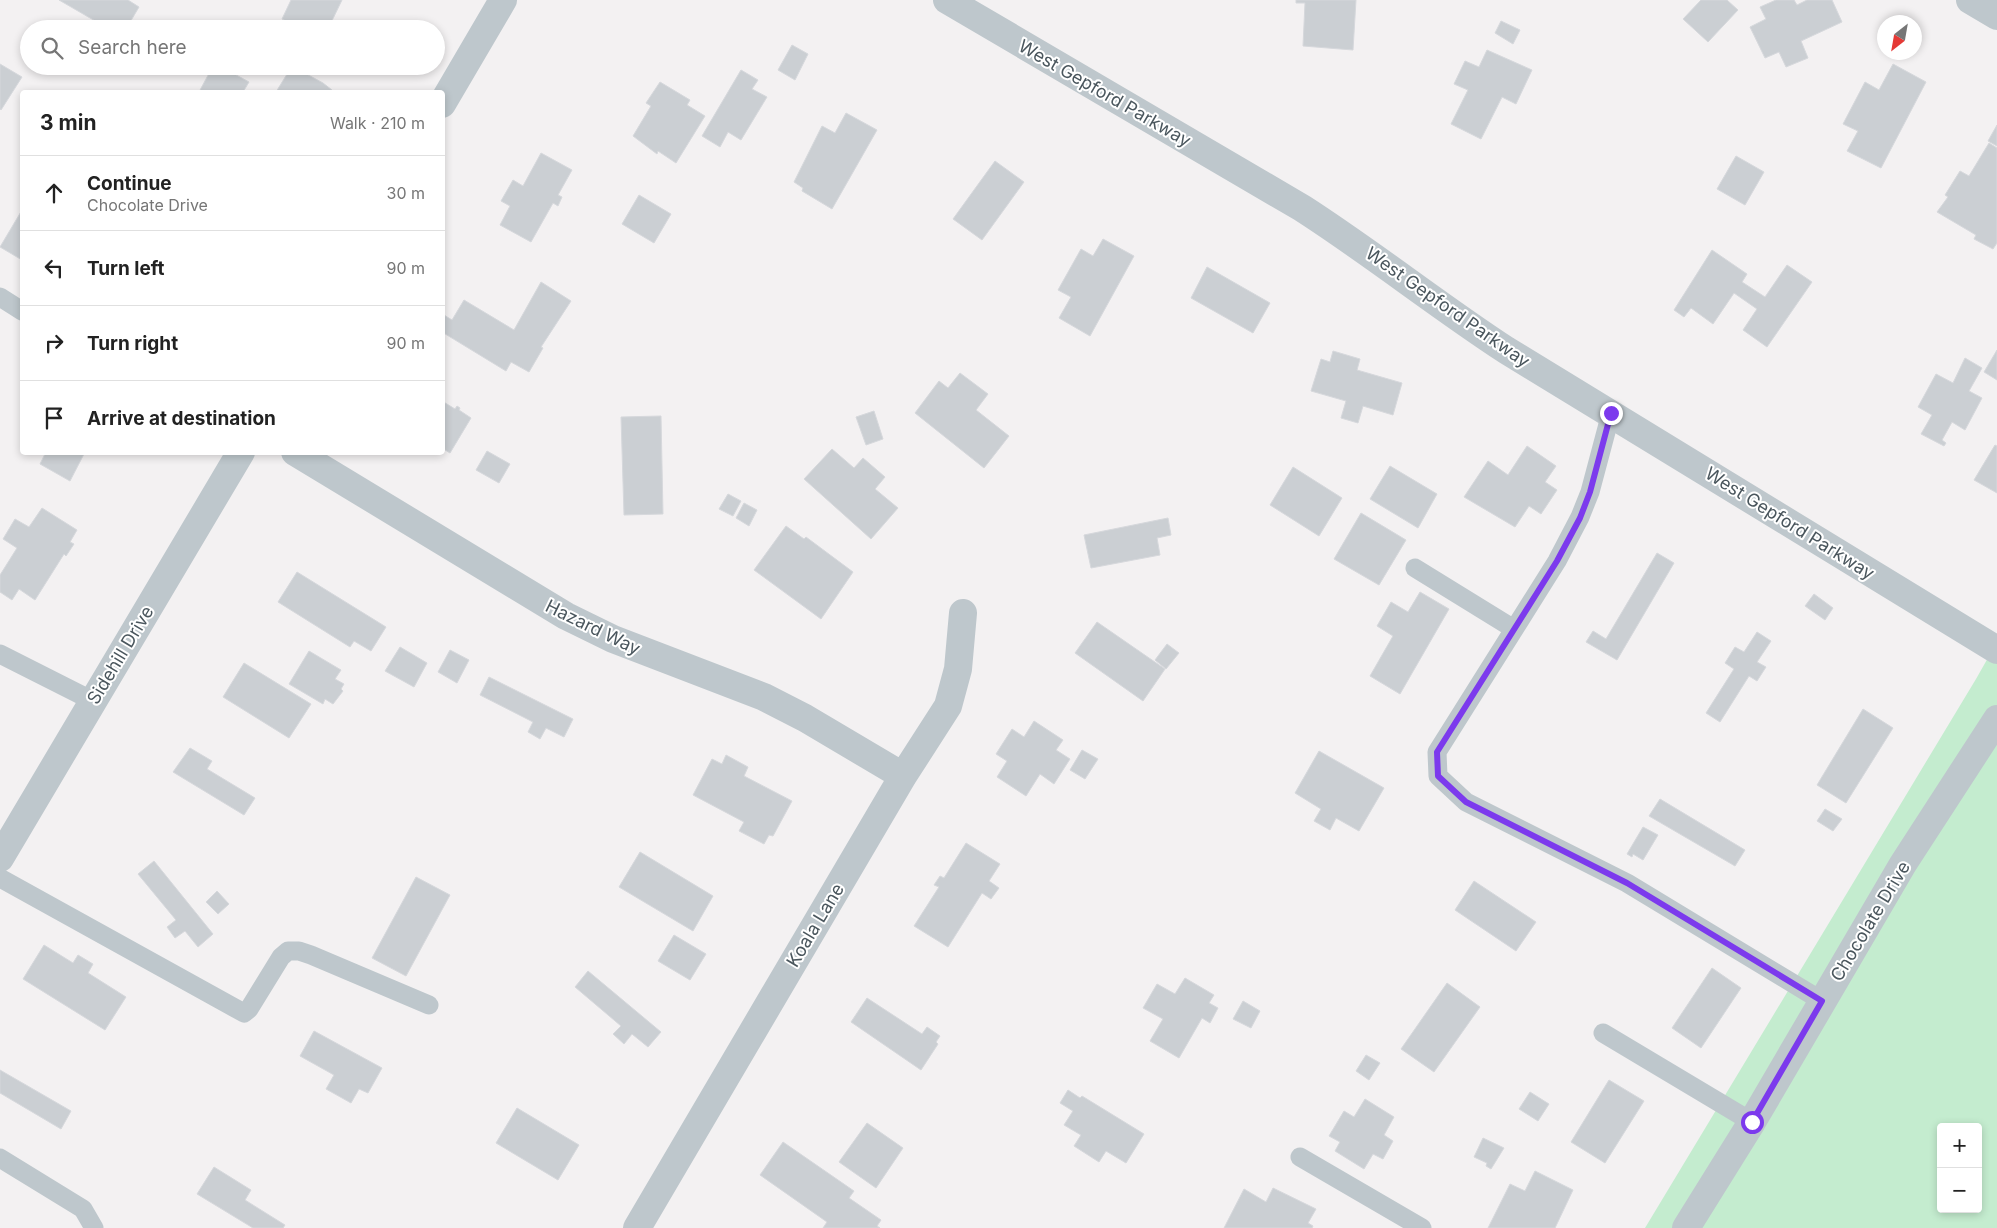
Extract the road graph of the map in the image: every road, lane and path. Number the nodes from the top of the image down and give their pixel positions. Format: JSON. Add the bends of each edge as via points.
{"nodes":[{"id":1,"x":503,"y":0,"type":"edge"},
{"id":2,"x":947,"y":0,"type":"edge"},
{"id":3,"x":1970,"y":0,"type":"edge"},
{"id":4,"x":1997,"y":16,"type":"edge"},
{"id":5,"x":445,"y":99,"type":"edge"},
{"id":6,"x":0,"y":297,"type":"edge"},
{"id":7,"x":20,"y":309,"type":"edge"},
{"id":8,"x":1611,"y":413,"type":"junction"},
{"id":9,"x":239,"y":455,"type":"edge"},
{"id":10,"x":300,"y":455,"type":"edge"},
{"id":11,"x":1414,"y":568,"type":"dead end"},
{"id":12,"x":963,"y":613,"type":"dead end"},
{"id":13,"x":1514,"y":629,"type":"junction"},
{"id":14,"x":1997,"y":650,"type":"edge"},
{"id":15,"x":0,"y":654,"type":"edge"},
{"id":16,"x":93,"y":701,"type":"junction"},
{"id":17,"x":1997,"y":719,"type":"edge"},
{"id":18,"x":903,"y":776,"type":"junction"},
{"id":19,"x":1,"y":861,"type":"edge"},
{"id":20,"x":1822,"y":1001,"type":"junction"},
{"id":21,"x":429,"y":1005,"type":"dead end"},
{"id":22,"x":1603,"y":1033,"type":"dead end"},
{"id":23,"x":1752,"y":1122,"type":"junction"},
{"id":24,"x":1300,"y":1157,"type":"dead end"},
{"id":25,"x":0,"y":1158,"type":"edge"},
{"id":26,"x":94,"y":1228,"type":"edge"},
{"id":27,"x":637,"y":1228,"type":"edge"},
{"id":28,"x":1422,"y":1228,"type":"edge"},
{"id":29,"x":1686,"y":1228,"type":"edge"}],
"edges":[{"from":1,"to":5,"type":"street"},
{"from":2,"to":8,"type":"street","name":"West Gepford Parkway","via":[[1302,208],[1467,324]]},
{"from":3,"to":4,"type":"street"},
{"from":6,"to":7,"type":"lane"},
{"from":8,"to":13,"type":"lane","via":[[1580,518]]},
{"from":8,"to":14,"type":"street","name":"West Gepford Parkway"},
{"from":9,"to":16,"type":"street","name":"Sidehill Drive"},
{"from":10,"to":18,"type":"street","name":"Hazard Way","via":[[566,616],[612,640],[764,697]]},
{"from":11,"to":13,"type":"lane"},
{"from":12,"to":18,"type":"street","name":"Koala Lane","via":[[958,669],[948,706]]},
{"from":13,"to":20,"type":"lane","via":[[1437,752],[1438,776],[1466,802],[1627,883]]},
{"from":15,"to":16,"type":"lane"},
{"from":16,"to":19,"type":"street","name":"Sidehill Drive"},
{"from":17,"to":20,"type":"street","name":"Chocolate Drive","via":[[1903,864]]},
{"from":18,"to":27,"type":"street","name":"Koala Lane"},
{"from":19,"to":21,"type":"lane","via":[[237,1011],[244,1013],[249,1009],[288,951],[299,951]]},
{"from":20,"to":23,"type":"street","name":"Chocolate Drive"},
{"from":22,"to":23,"type":"lane"},
{"from":23,"to":29,"type":"street","name":"Chocolate Drive"},
{"from":24,"to":28,"type":"lane"},
{"from":25,"to":26,"type":"lane","via":[[83,1209]]}]}
